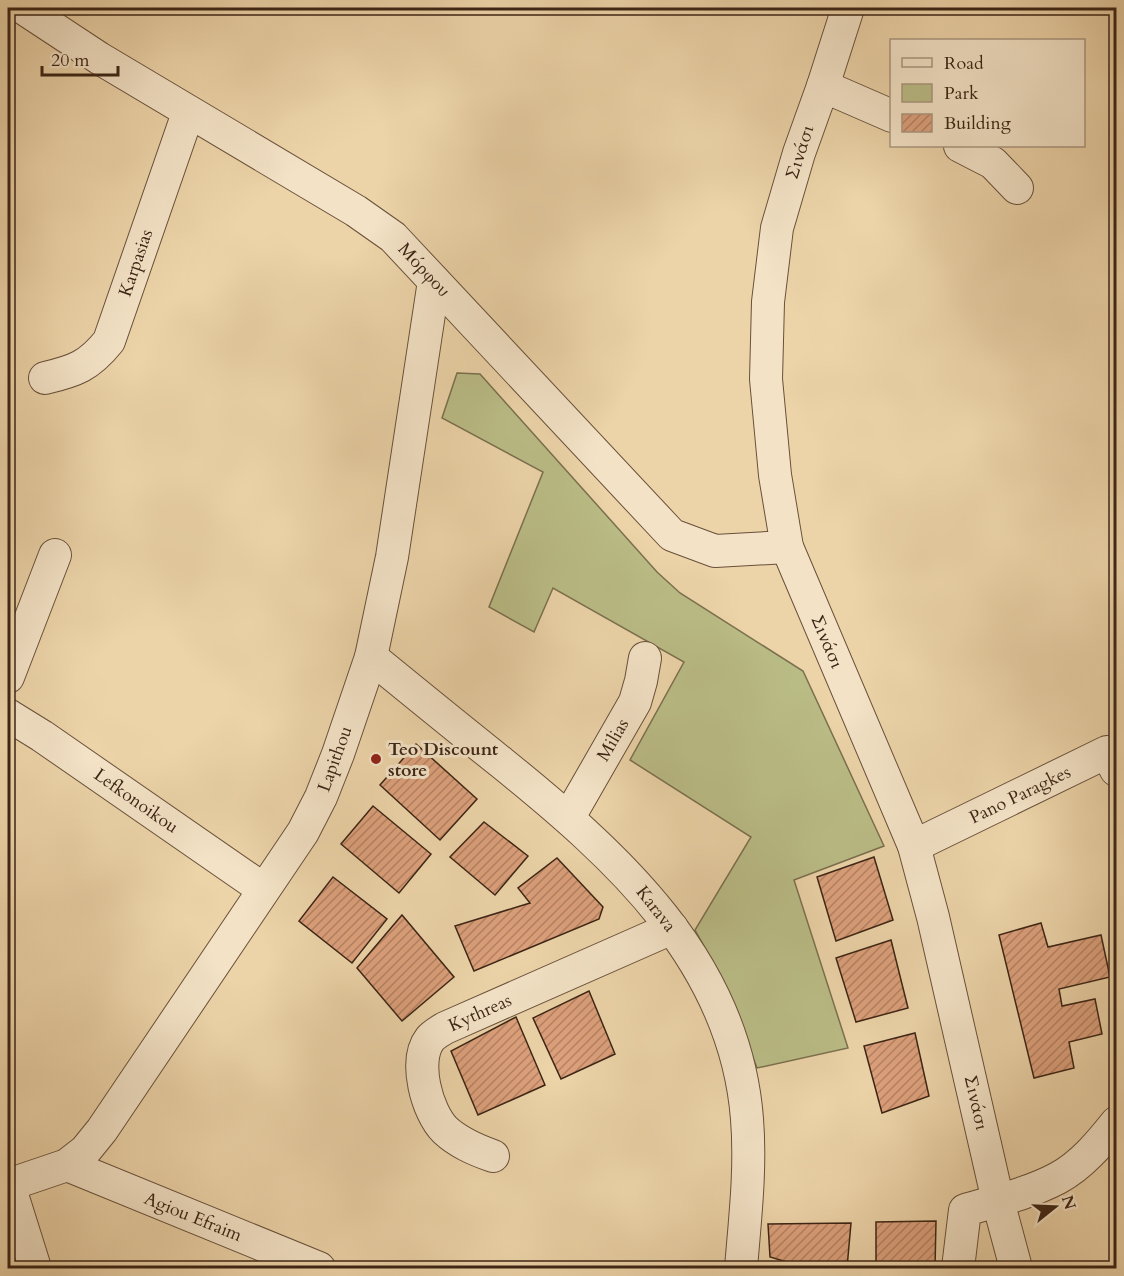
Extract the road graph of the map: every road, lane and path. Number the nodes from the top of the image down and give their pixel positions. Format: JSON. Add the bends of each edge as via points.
{"nodes":[{"id":1,"x":23,"y":8,"type":"edge"},
{"id":2,"x":848,"y":8,"type":"edge"},
{"id":3,"x":823,"y":86,"type":"junction"},
{"id":4,"x":188,"y":112,"type":"junction"},
{"id":5,"x":890,"y":116,"type":"edge"},
{"id":6,"x":962,"y":147,"type":"edge"},
{"id":7,"x":1017,"y":188,"type":"dead end"},
{"id":8,"x":434,"y":280,"type":"junction"},
{"id":9,"x":45,"y":378,"type":"dead end"},
{"id":10,"x":787,"y":547,"type":"junction"},
{"id":11,"x":55,"y":555,"type":"dead end"},
{"id":12,"x":371,"y":657,"type":"junction"},
{"id":13,"x":645,"y":658,"type":"dead end"},
{"id":14,"x":8,"y":677,"type":"edge"},
{"id":15,"x":8,"y":715,"type":"edge"},
{"id":16,"x":1116,"y":770,"type":"edge"},
{"id":17,"x":569,"y":817,"type":"junction"},
{"id":18,"x":914,"y":846,"type":"junction"},
{"id":19,"x":263,"y":890,"type":"junction"},
{"id":20,"x":672,"y":928,"type":"junction"},
{"id":21,"x":1116,"y":1123,"type":"edge"},
{"id":22,"x":494,"y":1156,"type":"dead end"},
{"id":23,"x":67,"y":1165,"type":"junction"},
{"id":24,"x":8,"y":1185,"type":"edge"},
{"id":25,"x":998,"y":1201,"type":"junction"},
{"id":26,"x":35,"y":1269,"type":"edge"},
{"id":27,"x":319,"y":1269,"type":"edge"},
{"id":28,"x":741,"y":1269,"type":"edge"},
{"id":29,"x":958,"y":1269,"type":"edge"},
{"id":30,"x":1016,"y":1269,"type":"edge"}],
"edges":[{"from":1,"to":4,"type":"street","name":"Μόρφου"},
{"from":2,"to":3,"type":"street","name":"Σινάσι"},
{"from":3,"to":5,"type":"street"},
{"from":3,"to":10,"type":"street","name":"Σινάσι","via":[[798,153],[777,228],[768,302],[766,379]]},
{"from":4,"to":8,"type":"street","name":"Μόρφου","via":[[356,211],[393,237]]},
{"from":4,"to":9,"type":"street","name":"Karpasias","via":[[109,341],[96,357],[73,371]]},
{"from":6,"to":7,"type":"street","via":[[993,163]]},
{"from":8,"to":10,"type":"street","name":"Μόρφου","via":[[672,535],[715,551]]},
{"from":8,"to":12,"type":"street","name":"Lapithou","via":[[392,557]]},
{"from":10,"to":18,"type":"street","name":"Σινάσι"},
{"from":11,"to":14,"type":"street"},
{"from":12,"to":17,"type":"street","name":"Karava"},
{"from":12,"to":19,"type":"street","name":"Lapithou","via":[[321,797],[303,832]]},
{"from":13,"to":17,"type":"street","name":"Milias","via":[[635,702]]},
{"from":15,"to":19,"type":"street","name":"Lefkonoikou"},
{"from":16,"to":18,"type":"street","name":"Pano Paragkes","via":[[1107,752]]},
{"from":17,"to":20,"type":"street","name":"Karava","via":[[608,853]]},
{"from":18,"to":25,"type":"street","name":"Σινάσι"},
{"from":19,"to":23,"type":"street","name":"Lapithou","via":[[108,1123],[86,1150]]},
{"from":20,"to":22,"type":"street","name":"Kythreas","via":[[445,1028],[430,1039],[423,1057],[423,1079],[434,1114],[444,1129],[459,1140]]},
{"from":20,"to":28,"type":"street","name":"Karava","via":[[700,968],[726,1021],[740,1071],[747,1118],[748,1178]]},
{"from":21,"to":25,"type":"street","via":[[1065,1174]]},
{"from":23,"to":24,"type":"street"},
{"from":23,"to":27,"type":"street","name":"Agiou Efraim"},
{"from":24,"to":26,"type":"street"},
{"from":25,"to":29,"type":"street","via":[[965,1210]]},
{"from":25,"to":30,"type":"street","name":"Σινάσι"}]}
